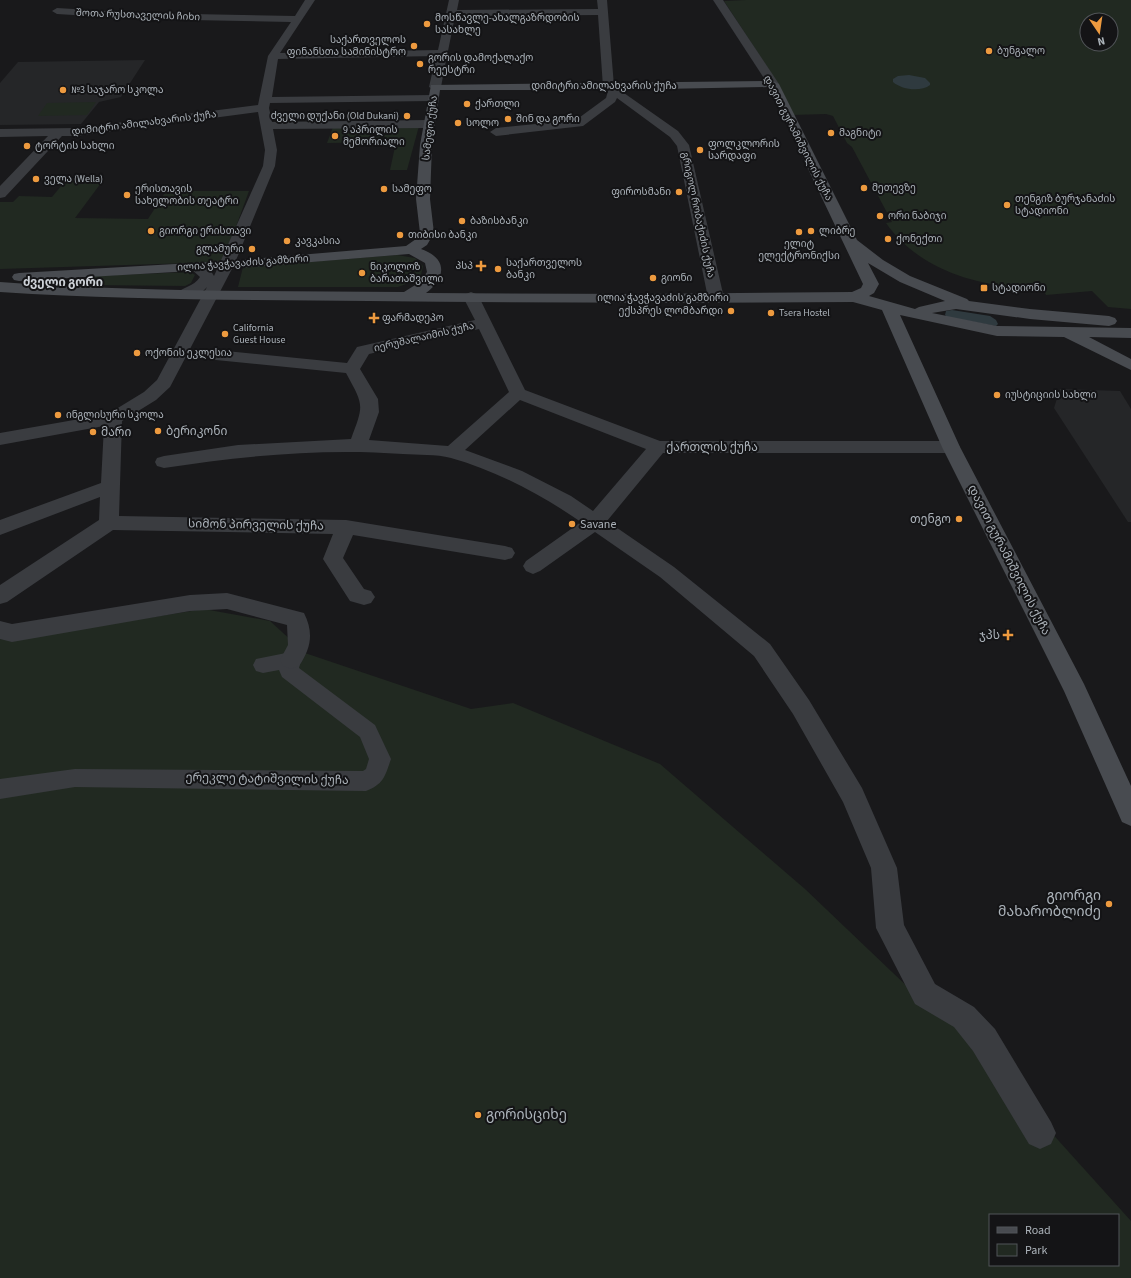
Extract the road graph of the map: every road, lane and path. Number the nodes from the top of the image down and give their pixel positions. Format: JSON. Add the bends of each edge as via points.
{"nodes":[{"id":1,"x":310,"y":0,"type":"edge"},
{"id":2,"x":454,"y":0,"type":"edge"},
{"id":3,"x":602,"y":0,"type":"edge"},
{"id":4,"x":718,"y":0,"type":"edge"},
{"id":5,"x":189,"y":6,"type":"dead end"},
{"id":6,"x":228,"y":6,"type":"dead end"},
{"id":7,"x":57,"y":11,"type":"dead end"},
{"id":8,"x":603,"y":12,"type":"junction"},
{"id":9,"x":452,"y":13,"type":"junction"},
{"id":10,"x":181,"y":17,"type":"junction"},
{"id":11,"x":220,"y":17,"type":"junction"},
{"id":12,"x":296,"y":19,"type":"junction"},
{"id":13,"x":444,"y":53,"type":"junction"},
{"id":14,"x":273,"y":56,"type":"junction"},
{"id":15,"x":773,"y":84,"type":"junction"},
{"id":16,"x":611,"y":89,"type":"junction"},
{"id":17,"x":434,"y":92,"type":"junction"},
{"id":18,"x":264,"y":104,"type":"junction"},
{"id":19,"x":430,"y":124,"type":"junction"},
{"id":20,"x":266,"y":127,"type":"junction"},
{"id":21,"x":59,"y":132,"type":"junction"},
{"id":22,"x":496,"y":132,"type":"dead end"},
{"id":23,"x":0,"y":133,"type":"edge"},
{"id":24,"x":0,"y":194,"type":"edge"},
{"id":25,"x":848,"y":238,"type":"junction"},
{"id":26,"x":410,"y":250,"type":"junction"},
{"id":27,"x":227,"y":265,"type":"junction"},
{"id":28,"x":196,"y":267,"type":"junction"},
{"id":29,"x":0,"y":278,"type":"edge"},
{"id":30,"x":0,"y":287,"type":"edge"},
{"id":31,"x":183,"y":295,"type":"junction"},
{"id":32,"x":212,"y":296,"type":"junction"},
{"id":33,"x":406,"y":297,"type":"junction"},
{"id":34,"x":471,"y":297,"type":"junction"},
{"id":35,"x":854,"y":297,"type":"junction"},
{"id":36,"x":716,"y":298,"type":"junction"},
{"id":37,"x":972,"y":305,"type":"junction"},
{"id":38,"x":889,"y":307,"type":"junction"},
{"id":39,"x":941,"y":307,"type":"junction"},
{"id":40,"x":1004,"y":310,"type":"junction"},
{"id":41,"x":1030,"y":314,"type":"junction"},
{"id":42,"x":918,"y":315,"type":"junction"},
{"id":43,"x":484,"y":323,"type":"junction"},
{"id":44,"x":955,"y":323,"type":"junction"},
{"id":45,"x":1131,"y":323,"type":"edge"},
{"id":46,"x":1008,"y":332,"type":"junction"},
{"id":47,"x":1131,"y":332,"type":"edge"},
{"id":48,"x":1067,"y":333,"type":"junction"},
{"id":49,"x":216,"y":355,"type":"dead end"},
{"id":50,"x":1131,"y":365,"type":"edge"},
{"id":51,"x":352,"y":369,"type":"junction"},
{"id":52,"x":918,"y":370,"type":"junction"},
{"id":53,"x":518,"y":393,"type":"junction"},
{"id":54,"x":113,"y":419,"type":"junction"},
{"id":55,"x":0,"y":439,"type":"edge"},
{"id":56,"x":358,"y":445,"type":"junction"},
{"id":57,"x":658,"y":447,"type":"junction"},
{"id":58,"x":951,"y":447,"type":"junction"},
{"id":59,"x":452,"y":452,"type":"junction"},
{"id":60,"x":164,"y":462,"type":"dead end"},
{"id":61,"x":111,"y":486,"type":"junction"},
{"id":62,"x":109,"y":523,"type":"junction"},
{"id":63,"x":594,"y":523,"type":"junction"},
{"id":64,"x":346,"y":527,"type":"junction"},
{"id":65,"x":0,"y":528,"type":"edge"},
{"id":66,"x":505,"y":553,"type":"dead end"},
{"id":67,"x":533,"y":566,"type":"dead end"},
{"id":68,"x":0,"y":596,"type":"edge"},
{"id":69,"x":364,"y":597,"type":"dead end"},
{"id":70,"x":0,"y":630,"type":"edge"},
{"id":71,"x":291,"y":660,"type":"junction"},
{"id":72,"x":263,"y":665,"type":"dead end"},
{"id":73,"x":0,"y":789,"type":"edge"},
{"id":74,"x":1131,"y":814,"type":"edge"},
{"id":75,"x":1040,"y":1133,"type":"dead end"}],
"edges":[{"from":1,"to":12,"type":"street"},
{"from":2,"to":9,"type":"street","name":"სამეფო ქუჩა"},
{"from":3,"to":8,"type":"street"},
{"from":4,"to":15,"type":"street","name":"დავით გურამიშვილის ქუჩა"},
{"from":5,"to":10,"type":"street"},
{"from":6,"to":11,"type":"street"},
{"from":7,"to":10,"type":"street","name":"შოთა რუსთაველის ჩიხი"},
{"from":8,"to":9,"type":"street"},
{"from":8,"to":16,"type":"street"},
{"from":9,"to":13,"type":"street","name":"სამეფო ქუჩა"},
{"from":10,"to":11,"type":"street","name":"შოთა რუსთაველის ჩიხი"},
{"from":11,"to":12,"type":"street","name":"შოთა რუსთაველის ჩიხი"},
{"from":12,"to":14,"type":"street"},
{"from":13,"to":14,"type":"street"},
{"from":13,"to":17,"type":"street","name":"სამეფო ქუჩა"},
{"from":14,"to":18,"type":"street"},
{"from":15,"to":16,"type":"main road","name":"დიმიტრი ამილახვარის ქუჩა"},
{"from":15,"to":25,"type":"main road","name":"დავით გურამიშვილის ქუჩა"},
{"from":16,"to":17,"type":"main road","name":"დიმიტრი ამილახვარის ქუჩა"},
{"from":16,"to":22,"type":"street","via":[[611,100],[579,123]]},
{"from":16,"to":36,"type":"street","name":"გრიგოლ რობაქიძის ქუჩა","via":[[674,134],[683,145]]},
{"from":17,"to":18,"type":"street","name":"დიმიტრი ამილახვარის ქუჩა"},
{"from":17,"to":19,"type":"main road","name":"სამეფო ქუჩა"},
{"from":18,"to":20,"type":"street"},
{"from":18,"to":21,"type":"street","name":"დიმიტრი ამილახვარის ქუჩა","via":[[109,129]]},
{"from":19,"to":20,"type":"street"},
{"from":19,"to":26,"type":"main road","name":"სამეფო ქუჩა","via":[[426,144],[423,199],[427,233],[422,242]]},
{"from":20,"to":27,"type":"street","via":[[271,150],[269,166]]},
{"from":21,"to":23,"type":"street","name":"დიმიტრი ამილახვარის ქუჩა"},
{"from":21,"to":24,"type":"street"},
{"from":25,"to":35,"type":"main road","name":"დავით გურამიშვილის ქუჩა","via":[[871,284],[865,293]]},
{"from":25,"to":37,"type":"main road","name":"დავით გურამიშვილის ქუჩა","via":[[861,251],[895,274],[933,292]]},
{"from":26,"to":27,"type":"main road","name":"ილია ჭავჭავაძის გამზირი"},
{"from":26,"to":33,"type":"main road","name":"ილია ჭავჭავაძის გამზირი","via":[[427,256],[434,272],[432,281]]},
{"from":27,"to":28,"type":"main road","name":"ილია ჭავჭავაძის გამზირი"},
{"from":27,"to":32,"type":"street"},
{"from":28,"to":29,"type":"main road","name":"ილია ჭავჭავაძის გამზირი"},
{"from":28,"to":31,"type":"street","via":[[204,271],[207,277],[204,284]]},
{"from":30,"to":31,"type":"main road","name":"ილია ჭავჭავაძის გამზირი"},
{"from":31,"to":32,"type":"main road","name":"ილია ჭავჭავაძის გამზირი"},
{"from":32,"to":33,"type":"main road","name":"ილია ჭავჭავაძის გამზირი"},
{"from":32,"to":54,"type":"street","via":[[164,383],[150,396]]},
{"from":33,"to":34,"type":"main road","name":"ილია ჭავჭავაძის გამზირი"},
{"from":34,"to":36,"type":"main road","name":"ილია ჭავჭავაძის გამზირი"},
{"from":34,"to":43,"type":"street"},
{"from":35,"to":36,"type":"main road","name":"ილია ჭავჭავაძის გამზირი"},
{"from":35,"to":38,"type":"main road","name":"ილია ჭავჭავაძის გამზირი"},
{"from":37,"to":39,"type":"main road","name":"ილია ჭავჭავაძის გამზირი","via":[[956,304]]},
{"from":37,"to":40,"type":"main road","name":"ილია ჭავჭავაძის გამზირი"},
{"from":38,"to":42,"type":"main road","name":"ილია ჭავჭავაძის გამზირი"},
{"from":38,"to":52,"type":"main road","name":"დავით გურამიშვილის ქუჩა"},
{"from":39,"to":42,"type":"main road","name":"ილია ჭავჭავაძის გამზირი","via":[[924,310]]},
{"from":39,"to":44,"type":"main road","via":[[941,314]]},
{"from":40,"to":41,"type":"main road","name":"ილია ჭავჭავაძის გამზირი"},
{"from":40,"to":46,"type":"main road","via":[[1018,322],[1017,327]]},
{"from":41,"to":45,"type":"main road","name":"ილია ჭავჭავაძის გამზირი"},
{"from":41,"to":48,"type":"main road","name":"ილია ჭავჭავაძის გამზირი"},
{"from":42,"to":44,"type":"main road","name":"ილია ჭავჭავაძის გამზირი"},
{"from":42,"to":52,"type":"main road"},
{"from":43,"to":51,"type":"street","name":"იერუშალაიმის ქუჩა","via":[[363,350]]},
{"from":43,"to":53,"type":"street"},
{"from":44,"to":46,"type":"main road","name":"ილია ჭავჭავაძის გამზირი"},
{"from":46,"to":48,"type":"main road","name":"ილია ჭავჭავაძის გამზირი"},
{"from":47,"to":48,"type":"main road","name":"ილია ჭავჭავაძის გამზირი"},
{"from":48,"to":50,"type":"main road","name":"ილია ჭავჭავაძის გამზირი"},
{"from":49,"to":51,"type":"street"},
{"from":51,"to":56,"type":"street","via":[[369,399],[370,412]]},
{"from":52,"to":58,"type":"main road","name":"დავით გურამიშვილის ქუჩა"},
{"from":53,"to":57,"type":"street","name":"ქართლის ქუჩა"},
{"from":53,"to":59,"type":"street"},
{"from":54,"to":55,"type":"street"},
{"from":54,"to":61,"type":"street"},
{"from":56,"to":59,"type":"street"},
{"from":56,"to":60,"type":"street","via":[[238,451]]},
{"from":57,"to":58,"type":"street","name":"ქართლის ქუჩა"},
{"from":57,"to":63,"type":"street"},
{"from":58,"to":74,"type":"main road","name":"დავით გურამიშვილის ქუჩა","via":[[1076,691]]},
{"from":59,"to":63,"type":"street","via":[[515,475],[564,501]]},
{"from":61,"to":62,"type":"street"},
{"from":61,"to":65,"type":"street"},
{"from":62,"to":64,"type":"street","name":"სიმონ პირველის ქუჩა"},
{"from":62,"to":68,"type":"street"},
{"from":63,"to":67,"type":"street"},
{"from":63,"to":75,"type":"street","via":[[667,572],[762,650],[801,708],[853,796],[884,868],[890,928],[925,994],[964,1017],[984,1040]]},
{"from":64,"to":66,"type":"street","name":"სიმონ პირველის ქუჩა"},
{"from":64,"to":69,"type":"street","via":[[333,559],[357,594]]},
{"from":70,"to":71,"type":"street","via":[[12,633],[190,603],[227,601],[296,619],[300,637],[299,649]]},
{"from":71,"to":72,"type":"street"},
{"from":71,"to":73,"type":"street","name":"ერეკლე ტატიშვილის ქუჩა","via":[[289,671],[368,731],[380,759],[375,775],[366,781],[75,778]]}]}
